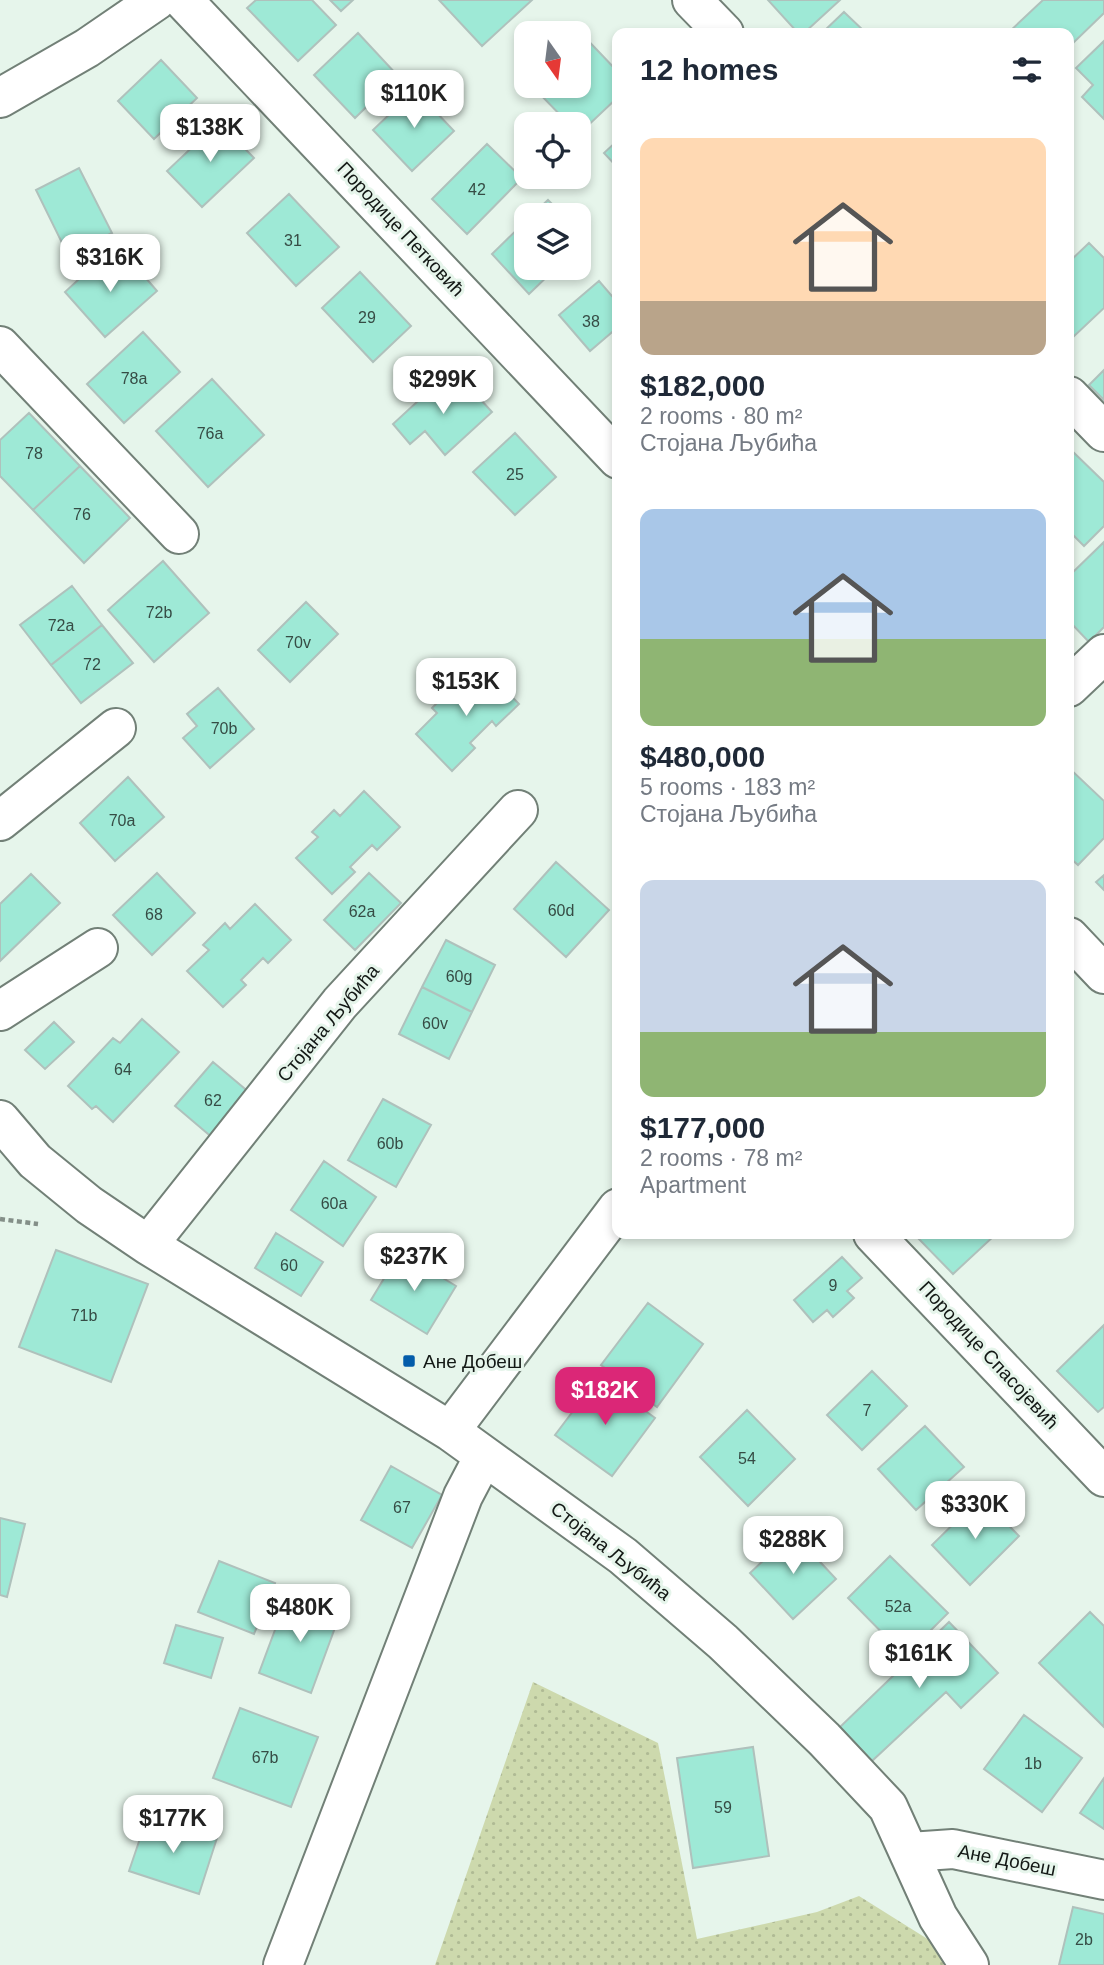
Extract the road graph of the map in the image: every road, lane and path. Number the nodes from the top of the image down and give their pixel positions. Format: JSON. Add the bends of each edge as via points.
{"nodes":[{"id":1,"x":157,"y":0,"type":"edge"},
{"id":2,"x":183,"y":0,"type":"edge"},
{"id":3,"x":692,"y":0,"type":"edge"},
{"id":4,"x":719,"y":28,"type":"edge"},
{"id":5,"x":0,"y":98,"type":"edge"},
{"id":6,"x":0,"y":346,"type":"edge"},
{"id":7,"x":1074,"y":401,"type":"edge"},
{"id":8,"x":1104,"y":432,"type":"edge"},
{"id":9,"x":612,"y":453,"type":"edge"},
{"id":10,"x":179,"y":534,"type":"dead end"},
{"id":11,"x":1104,"y":654,"type":"edge"},
{"id":12,"x":1074,"y":682,"type":"edge"},
{"id":13,"x":116,"y":728,"type":"dead end"},
{"id":14,"x":518,"y":810,"type":"dead end"},
{"id":15,"x":0,"y":821,"type":"edge"},
{"id":16,"x":1074,"y":941,"type":"edge"},
{"id":17,"x":97,"y":948,"type":"dead end"},
{"id":18,"x":1104,"y":974,"type":"edge"},
{"id":19,"x":0,"y":1011,"type":"edge"},
{"id":20,"x":0,"y":1120,"type":"edge"},
{"id":21,"x":612,"y":1216,"type":"edge"},
{"id":22,"x":0,"y":1219,"type":"edge"},
{"id":23,"x":38,"y":1224,"type":"dead end"},
{"id":24,"x":878,"y":1239,"type":"edge"},
{"id":25,"x":148,"y":1245,"type":"junction"},
{"id":26,"x":450,"y":1431,"type":"junction"},
{"id":27,"x":484,"y":1456,"type":"junction"},
{"id":28,"x":1104,"y":1477,"type":"edge"},
{"id":29,"x":910,"y":1852,"type":"junction"},
{"id":30,"x":1104,"y":1880,"type":"edge"},
{"id":31,"x":283,"y":1965,"type":"edge"},
{"id":32,"x":969,"y":1965,"type":"edge"}],
"edges":[{"from":1,"to":5,"type":"street","via":[[87,48]]},
{"from":2,"to":9,"type":"street","name":"Породице Петковић"},
{"from":3,"to":4,"type":"street"},
{"from":6,"to":10,"type":"street"},
{"from":7,"to":8,"type":"street"},
{"from":11,"to":12,"type":"street"},
{"from":13,"to":15,"type":"street"},
{"from":14,"to":25,"type":"street","name":"Стојана Љубића","via":[[340,1003]]},
{"from":16,"to":18,"type":"street"},
{"from":17,"to":19,"type":"street"},
{"from":20,"to":25,"type":"street","name":"Стојана Љубића","via":[[56,1179]]},
{"from":21,"to":26,"type":"street"},
{"from":22,"to":23,"type":"path"},
{"from":24,"to":28,"type":"street","name":"Породице Спасојевић"},
{"from":25,"to":26,"type":"street","name":"Стојана Љубића"},
{"from":26,"to":27,"type":"street","name":"Стојана Љубића"},
{"from":27,"to":29,"type":"street","name":"Стојана Љубића","via":[[623,1556],[723,1643],[875,1791],[897,1822]]},
{"from":27,"to":31,"type":"street","via":[[463,1496]]},
{"from":29,"to":30,"type":"street","name":"Ане Добеш","via":[[953,1849]]},
{"from":29,"to":32,"type":"street","name":"Стојана Љубића","via":[[938,1917]]}]}
